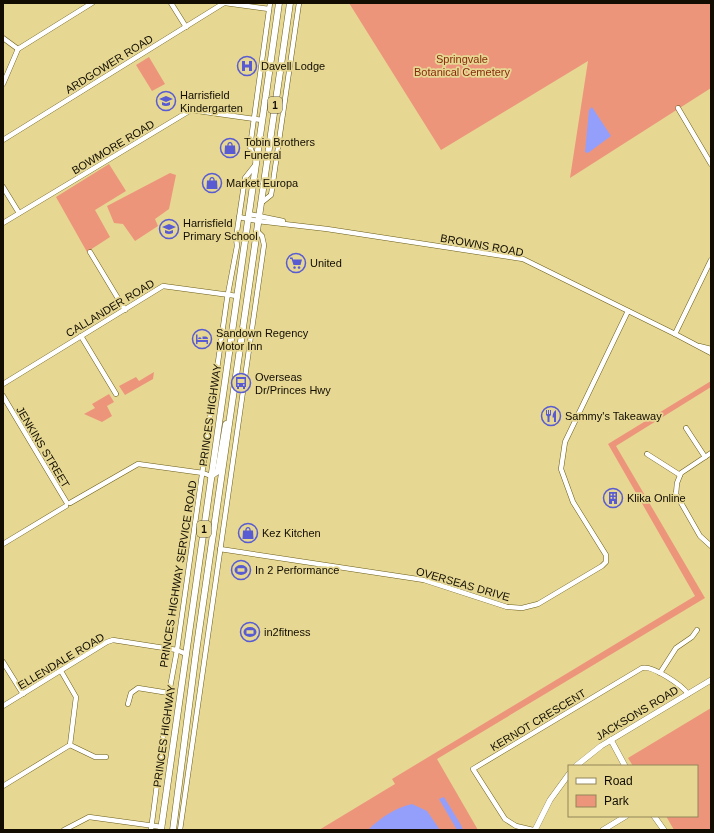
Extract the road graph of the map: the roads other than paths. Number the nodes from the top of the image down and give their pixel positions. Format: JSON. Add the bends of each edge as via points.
{"nodes":[{"id":1,"x":92,"y":3,"type":"edge"},
{"id":2,"x":171,"y":3,"type":"edge"},
{"id":3,"x":225,"y":3,"type":"edge"},
{"id":4,"x":270,"y":3,"type":"edge"},
{"id":5,"x":279,"y":3,"type":"edge"},
{"id":6,"x":290,"y":3,"type":"edge"},
{"id":7,"x":299,"y":3,"type":"edge"},
{"id":8,"x":269,"y":9,"type":"junction"},
{"id":9,"x":186,"y":27,"type":"junction"},
{"id":10,"x":3,"y":38,"type":"edge"},
{"id":11,"x":18,"y":49,"type":"junction"},
{"id":12,"x":3,"y":84,"type":"edge"},
{"id":13,"x":678,"y":108,"type":"dead end"},
{"id":14,"x":253,"y":119,"type":"junction"},
{"id":15,"x":262,"y":120,"type":"junction"},
{"id":16,"x":272,"y":122,"type":"junction"},
{"id":17,"x":261,"y":134,"type":"junction"},
{"id":18,"x":271,"y":136,"type":"junction"},
{"id":19,"x":3,"y":140,"type":"edge"},
{"id":20,"x":256,"y":164,"type":"junction"},
{"id":21,"x":711,"y":164,"type":"edge"},
{"id":22,"x":3,"y":187,"type":"edge"},
{"id":23,"x":260,"y":203,"type":"junction"},
{"id":24,"x":19,"y":213,"type":"junction"},
{"id":25,"x":239,"y":217,"type":"junction"},
{"id":26,"x":249,"y":217,"type":"junction"},
{"id":27,"x":258,"y":218,"type":"junction"},
{"id":28,"x":3,"y":223,"type":"edge"},
{"id":29,"x":257,"y":231,"type":"junction"},
{"id":30,"x":90,"y":252,"type":"dead end"},
{"id":31,"x":711,"y":260,"type":"edge"},
{"id":32,"x":228,"y":295,"type":"junction"},
{"id":33,"x":237,"y":296,"type":"junction"},
{"id":34,"x":125,"y":310,"type":"junction"},
{"id":35,"x":628,"y":311,"type":"junction"},
{"id":36,"x":675,"y":334,"type":"junction"},
{"id":37,"x":81,"y":336,"type":"junction"},
{"id":38,"x":699,"y":346,"type":"junction"},
{"id":39,"x":711,"y":349,"type":"edge"},
{"id":40,"x":711,"y":353,"type":"edge"},
{"id":41,"x":3,"y":384,"type":"edge"},
{"id":42,"x":116,"y":394,"type":"dead end"},
{"id":43,"x":3,"y":398,"type":"edge"},
{"id":44,"x":231,"y":412,"type":"junction"},
{"id":45,"x":686,"y":428,"type":"dead end"},
{"id":46,"x":711,"y":453,"type":"edge"},
{"id":47,"x":647,"y":454,"type":"dead end"},
{"id":48,"x":705,"y":457,"type":"junction"},
{"id":49,"x":213,"y":466,"type":"junction"},
{"id":50,"x":203,"y":473,"type":"junction"},
{"id":51,"x":680,"y":475,"type":"junction"},
{"id":52,"x":211,"y":476,"type":"junction"},
{"id":53,"x":68,"y":504,"type":"junction"},
{"id":54,"x":3,"y":544,"type":"edge"},
{"id":55,"x":711,"y":546,"type":"edge"},
{"id":56,"x":220,"y":549,"type":"junction"},
{"id":57,"x":698,"y":630,"type":"dead end"},
{"id":58,"x":187,"y":644,"type":"junction"},
{"id":59,"x":177,"y":650,"type":"junction"},
{"id":60,"x":196,"y":652,"type":"junction"},
{"id":61,"x":186,"y":654,"type":"junction"},
{"id":62,"x":3,"y":662,"type":"edge"},
{"id":63,"x":61,"y":671,"type":"junction"},
{"id":64,"x":660,"y":673,"type":"junction"},
{"id":65,"x":711,"y":680,"type":"edge"},
{"id":66,"x":169,"y":692,"type":"junction"},
{"id":67,"x":23,"y":694,"type":"junction"},
{"id":68,"x":688,"y":694,"type":"junction"},
{"id":69,"x":128,"y":704,"type":"dead end"},
{"id":70,"x":3,"y":706,"type":"edge"},
{"id":71,"x":610,"y":741,"type":"junction"},
{"id":72,"x":70,"y":745,"type":"junction"},
{"id":73,"x":106,"y":757,"type":"dead end"},
{"id":74,"x":577,"y":765,"type":"edge"},
{"id":75,"x":625,"y":765,"type":"edge"},
{"id":76,"x":568,"y":775,"type":"edge"},
{"id":77,"x":3,"y":786,"type":"edge"},
{"id":78,"x":542,"y":815,"type":"junction"},
{"id":79,"x":624,"y":817,"type":"edge"},
{"id":80,"x":655,"y":817,"type":"edge"},
{"id":81,"x":658,"y":817,"type":"edge"},
{"id":82,"x":151,"y":828,"type":"edge"},
{"id":83,"x":162,"y":828,"type":"edge"},
{"id":84,"x":664,"y":829,"type":"edge"},
{"id":85,"x":64,"y":830,"type":"edge"},
{"id":86,"x":173,"y":830,"type":"edge"},
{"id":87,"x":180,"y":830,"type":"edge"},
{"id":88,"x":534,"y":830,"type":"edge"},
{"id":89,"x":540,"y":830,"type":"edge"},
{"id":90,"x":603,"y":830,"type":"edge"}],
"edges":[{"from":1,"to":11,"type":"street"},
{"from":2,"to":9,"type":"street"},
{"from":3,"to":8,"type":"street","name":"ARDGOWER ROAD"},
{"from":3,"to":9,"type":"street","name":"ARDGOWER ROAD"},
{"from":4,"to":8,"type":"street"},
{"from":5,"to":15,"type":"highway","name":"PRINCES HIGHWAY","number":"1"},
{"from":6,"to":16,"type":"highway","name":"PRINCES HIGHWAY","number":"1"},
{"from":7,"to":23,"type":"street","via":[[272,189],[270,195]]},
{"from":8,"to":14,"type":"street"},
{"from":9,"to":19,"type":"street","name":"ARDGOWER ROAD"},
{"from":10,"to":11,"type":"street"},
{"from":11,"to":12,"type":"street"},
{"from":13,"to":21,"type":"street"},
{"from":14,"to":15,"type":"street","name":"BOWMORE ROAD"},
{"from":14,"to":20,"type":"street","via":[[250,148]]},
{"from":14,"to":24,"type":"street","name":"BOWMORE ROAD","via":[[191,110]]},
{"from":15,"to":16,"type":"highway"},
{"from":15,"to":17,"type":"highway","name":"PRINCES HIGHWAY","number":"1"},
{"from":16,"to":18,"type":"highway","name":"PRINCES HIGHWAY","number":"1"},
{"from":17,"to":18,"type":"highway"},
{"from":17,"to":20,"type":"highway","name":"PRINCES HIGHWAY","number":"1"},
{"from":18,"to":23,"type":"highway","name":"PRINCES HIGHWAY","number":"1"},
{"from":20,"to":25,"type":"street","name":"PRINCES HIGHWAY SERVICE ROAD","via":[[245,178]]},
{"from":20,"to":26,"type":"highway","name":"PRINCES HIGHWAY","number":"1"},
{"from":22,"to":24,"type":"street"},
{"from":23,"to":27,"type":"highway","name":"PRINCES HIGHWAY","number":"1"},
{"from":24,"to":28,"type":"street","name":"BOWMORE ROAD"},
{"from":25,"to":26,"type":"street","name":"BROWNS ROAD"},
{"from":25,"to":32,"type":"street","name":"PRINCES HIGHWAY SERVICE ROAD","via":[[237,246]]},
{"from":26,"to":27,"type":"street","name":"BROWNS ROAD"},
{"from":26,"to":33,"type":"highway","name":"PRINCES HIGHWAY","number":"1"},
{"from":27,"to":29,"type":"highway","name":"PRINCES HIGHWAY","number":"1"},
{"from":27,"to":35,"type":"street","name":"BROWNS ROAD","via":[[522,260]]},
{"from":29,"to":44,"type":"highway","name":"PRINCES HIGHWAY","number":"1"},
{"from":29,"to":56,"type":"street","via":[[262,236],[264,245]]},
{"from":30,"to":34,"type":"street"},
{"from":31,"to":36,"type":"street"},
{"from":32,"to":33,"type":"street","name":"CALLANDER ROAD"},
{"from":32,"to":34,"type":"street","name":"CALLANDER ROAD","via":[[165,286]]},
{"from":32,"to":50,"type":"street","name":"PRINCES HIGHWAY SERVICE ROAD"},
{"from":33,"to":49,"type":"highway","name":"PRINCES HIGHWAY","number":"1"},
{"from":34,"to":37,"type":"street","name":"CALLANDER ROAD"},
{"from":35,"to":36,"type":"street","name":"BROWNS ROAD"},
{"from":35,"to":56,"type":"street","name":"OVERSEAS DRIVE","via":[[565,442],[561,469],[573,502],[606,555],[606,562],[544,600],[522,608],[507,607],[424,580]]},
{"from":36,"to":38,"type":"street","name":"BROWNS ROAD"},
{"from":37,"to":41,"type":"street","name":"CALLANDER ROAD"},
{"from":37,"to":42,"type":"street"},
{"from":38,"to":39,"type":"street","name":"BROWNS ROAD"},
{"from":38,"to":40,"type":"street","name":"BROWNS ROAD"},
{"from":43,"to":53,"type":"street","name":"JENKINS STREET"},
{"from":44,"to":52,"type":"highway","via":[[224,433],[218,471]]},
{"from":44,"to":60,"type":"highway","name":"PRINCES HIGHWAY","number":"1"},
{"from":45,"to":48,"type":"street"},
{"from":46,"to":48,"type":"street"},
{"from":47,"to":51,"type":"street"},
{"from":48,"to":51,"type":"street"},
{"from":49,"to":50,"type":"street"},
{"from":49,"to":52,"type":"highway","name":"PRINCES HIGHWAY","number":"1"},
{"from":50,"to":52,"type":"street"},
{"from":50,"to":53,"type":"street","via":[[138,464]]},
{"from":50,"to":59,"type":"street","name":"PRINCES HIGHWAY SERVICE ROAD"},
{"from":51,"to":55,"type":"street","via":[[676,497],[700,536]]},
{"from":52,"to":58,"type":"highway","name":"PRINCES HIGHWAY","number":"1"},
{"from":53,"to":54,"type":"street"},
{"from":56,"to":87,"type":"street"},
{"from":57,"to":64,"type":"street","via":[[676,648]]},
{"from":58,"to":59,"type":"street"},
{"from":58,"to":61,"type":"highway","name":"PRINCES HIGHWAY","number":"1"},
{"from":59,"to":61,"type":"street","name":"ELLENDALE ROAD"},
{"from":59,"to":63,"type":"street","name":"ELLENDALE ROAD","via":[[113,640]]},
{"from":59,"to":66,"type":"street","name":"PRINCES HIGHWAY SERVICE ROAD"},
{"from":60,"to":61,"type":"highway"},
{"from":60,"to":86,"type":"highway","name":"PRINCES HIGHWAY","number":"1"},
{"from":61,"to":83,"type":"highway","name":"PRINCES HIGHWAY","number":"1"},
{"from":62,"to":67,"type":"street"},
{"from":63,"to":67,"type":"street","name":"ELLENDALE ROAD"},
{"from":63,"to":72,"type":"street","via":[[76,697]]},
{"from":64,"to":68,"type":"street","name":"KERNOT CRESCENT"},
{"from":64,"to":88,"type":"street","name":"KERNOT CRESCENT","via":[[649,668],[639,669],[474,769],[505,819],[516,826]]},
{"from":65,"to":68,"type":"main road","name":"JACKSONS ROAD"},
{"from":66,"to":69,"type":"street","via":[[138,688],[131,693]]},
{"from":66,"to":82,"type":"street","name":"PRINCES HIGHWAY SERVICE ROAD"},
{"from":67,"to":70,"type":"street","name":"ELLENDALE ROAD"},
{"from":68,"to":71,"type":"main road","name":"JACKSONS ROAD"},
{"from":71,"to":74,"type":"main road","name":"JACKSONS ROAD"},
{"from":71,"to":75,"type":"main road"},
{"from":72,"to":73,"type":"street","via":[[95,757]]},
{"from":72,"to":77,"type":"street"},
{"from":76,"to":78,"type":"main road","via":[[554,792]]},
{"from":78,"to":88,"type":"main road"},
{"from":78,"to":89,"type":"main road"},
{"from":79,"to":90,"type":"main road"},
{"from":80,"to":84,"type":"main road"},
{"from":81,"to":84,"type":"main road"},
{"from":82,"to":83,"type":"street"},
{"from":82,"to":85,"type":"street","via":[[89,816]]}]}
